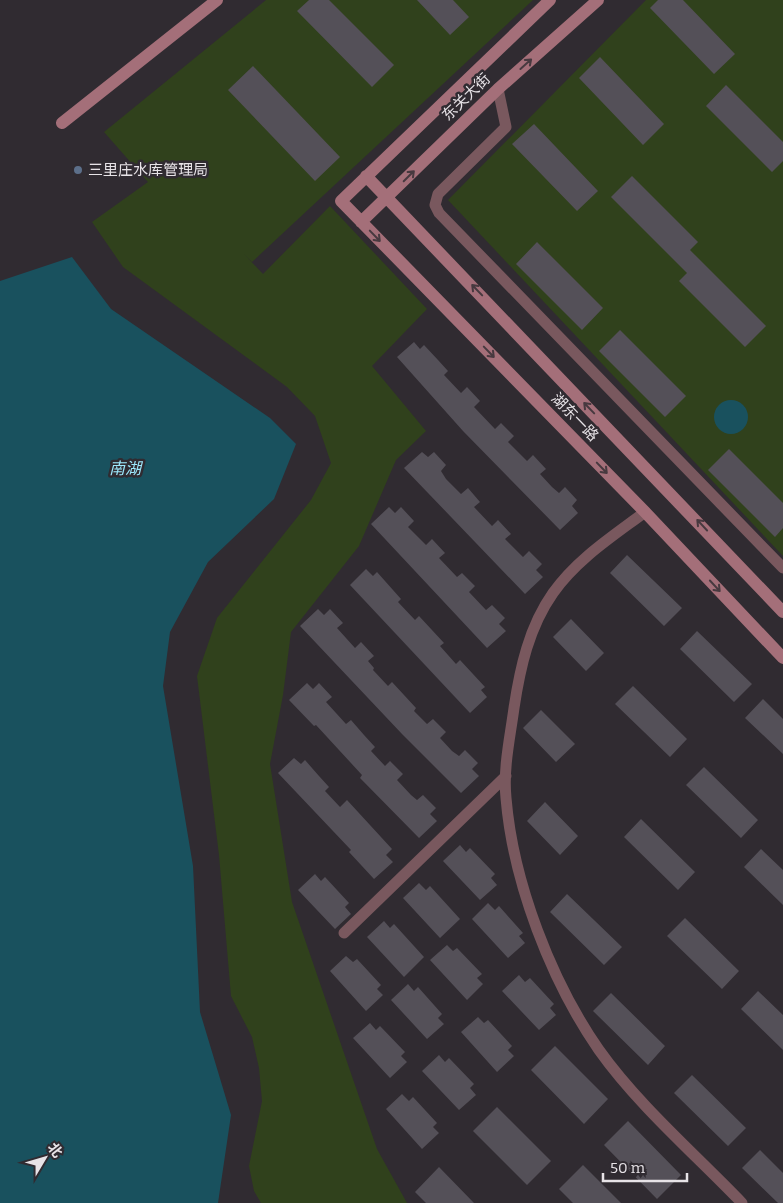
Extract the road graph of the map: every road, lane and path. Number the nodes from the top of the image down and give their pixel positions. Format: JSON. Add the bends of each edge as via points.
{"nodes":[{"id":1,"x":217,"y":0,"type":"edge"},
{"id":2,"x":550,"y":0,"type":"edge"},
{"id":3,"x":598,"y":0,"type":"edge"},
{"id":4,"x":498,"y":89,"type":"junction"},
{"id":5,"x":62,"y":123,"type":"dead end"},
{"id":6,"x":366,"y":176,"type":"junction"},
{"id":7,"x":388,"y":197,"type":"junction"},
{"id":8,"x":341,"y":201,"type":"joint"},
{"id":9,"x":361,"y":222,"type":"junction"},
{"id":10,"x":645,"y":512,"type":"junction"},
{"id":11,"x":783,"y":568,"type":"edge"},
{"id":12,"x":783,"y":612,"type":"edge"},
{"id":13,"x":783,"y":658,"type":"edge"},
{"id":14,"x":506,"y":776,"type":"junction"},
{"id":15,"x":344,"y":933,"type":"dead end"},
{"id":16,"x":742,"y":1203,"type":"edge"}],
"edges":[{"from":1,"to":5,"type":"main road"},
{"from":2,"to":6,"type":"main road","name":"东关大街"},
{"from":4,"to":3,"type":"main road","name":"东关大街","one_way":true},
{"from":7,"to":4,"type":"main road","name":"东关大街","one_way":true},
{"from":4,"to":11,"type":"street","via":[[506,127],[438,194],[435,205],[439,213]]},
{"from":6,"to":7,"type":"main road","name":"湖东一路"},
{"from":6,"to":8,"type":"main road","name":"东关大街"},
{"from":7,"to":9,"type":"main road","name":"东关大街"},
{"from":12,"to":7,"type":"main road","name":"湖东一路","one_way":true},
{"from":8,"to":9,"type":"main road","name":"湖东一路"},
{"from":9,"to":10,"type":"main road","name":"湖东一路","one_way":true},
{"from":10,"to":13,"type":"main road","name":"湖东一路","one_way":true},
{"from":10,"to":14,"type":"street","via":[[586,557],[553,593],[535,627],[522,661]]},
{"from":14,"to":15,"type":"street"},
{"from":14,"to":16,"type":"street","via":[[509,824],[520,874],[549,957],[582,1025],[630,1088]]}]}
